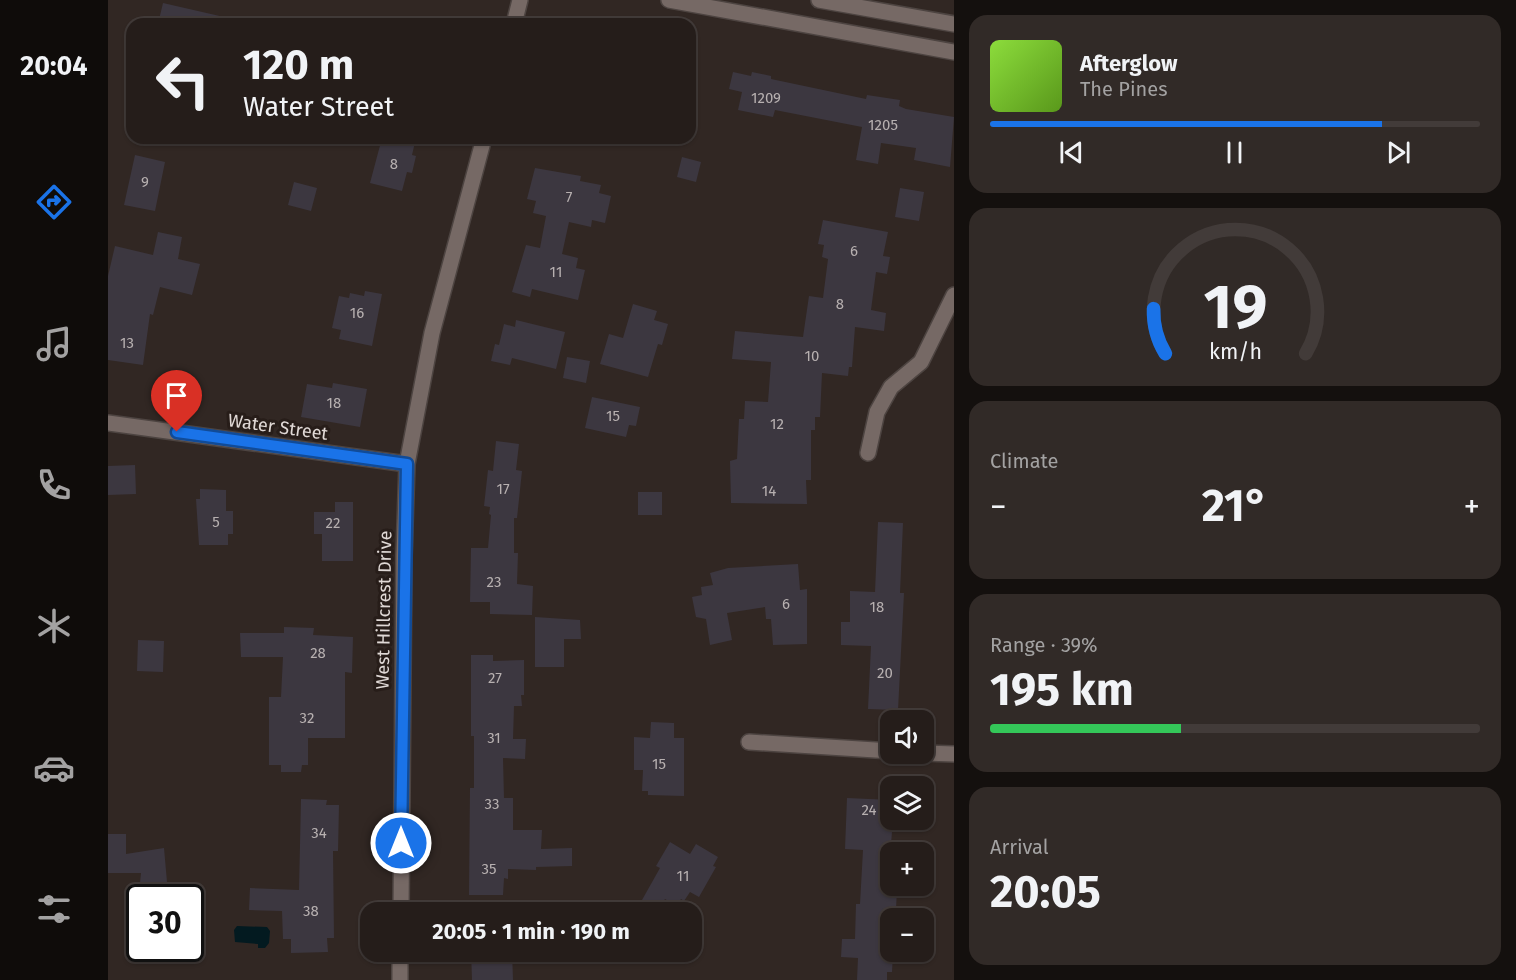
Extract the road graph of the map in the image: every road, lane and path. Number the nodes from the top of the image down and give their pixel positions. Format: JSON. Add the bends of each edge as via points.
{"nodes":[{"id":1,"x":520,"y":0,"type":"edge"},
{"id":2,"x":669,"y":0,"type":"edge"},
{"id":3,"x":819,"y":0,"type":"edge"},
{"id":4,"x":516,"y":18,"type":"edge"},
{"id":5,"x":954,"y":24,"type":"edge"},
{"id":6,"x":954,"y":52,"type":"edge"},
{"id":7,"x":482,"y":144,"type":"edge"},
{"id":8,"x":954,"y":295,"type":"edge"},
{"id":9,"x":108,"y":423,"type":"edge"},
{"id":10,"x":868,"y":453,"type":"dead end"},
{"id":11,"x":407,"y":464,"type":"junction"},
{"id":12,"x":749,"y":742,"type":"dead end"},
{"id":13,"x":880,"y":750,"type":"edge"},
{"id":14,"x":934,"y":753,"type":"edge"},
{"id":15,"x":954,"y":754,"type":"edge"},
{"id":16,"x":401,"y":902,"type":"edge"},
{"id":17,"x":400,"y":962,"type":"edge"},
{"id":18,"x":400,"y":980,"type":"edge"}],
"edges":[{"from":1,"to":4,"type":"street"},
{"from":2,"to":6,"type":"street"},
{"from":3,"to":5,"type":"street"},
{"from":7,"to":11,"type":"street","name":"West Hillcrest Drive","via":[[432,333]]},
{"from":8,"to":10,"type":"street","via":[[921,362],[891,387],[877,412]]},
{"from":9,"to":11,"type":"street","name":"Water Street"},
{"from":11,"to":16,"type":"street","name":"West Hillcrest Drive"},
{"from":12,"to":13,"type":"street"},
{"from":14,"to":15,"type":"street"},
{"from":17,"to":18,"type":"street"}]}
